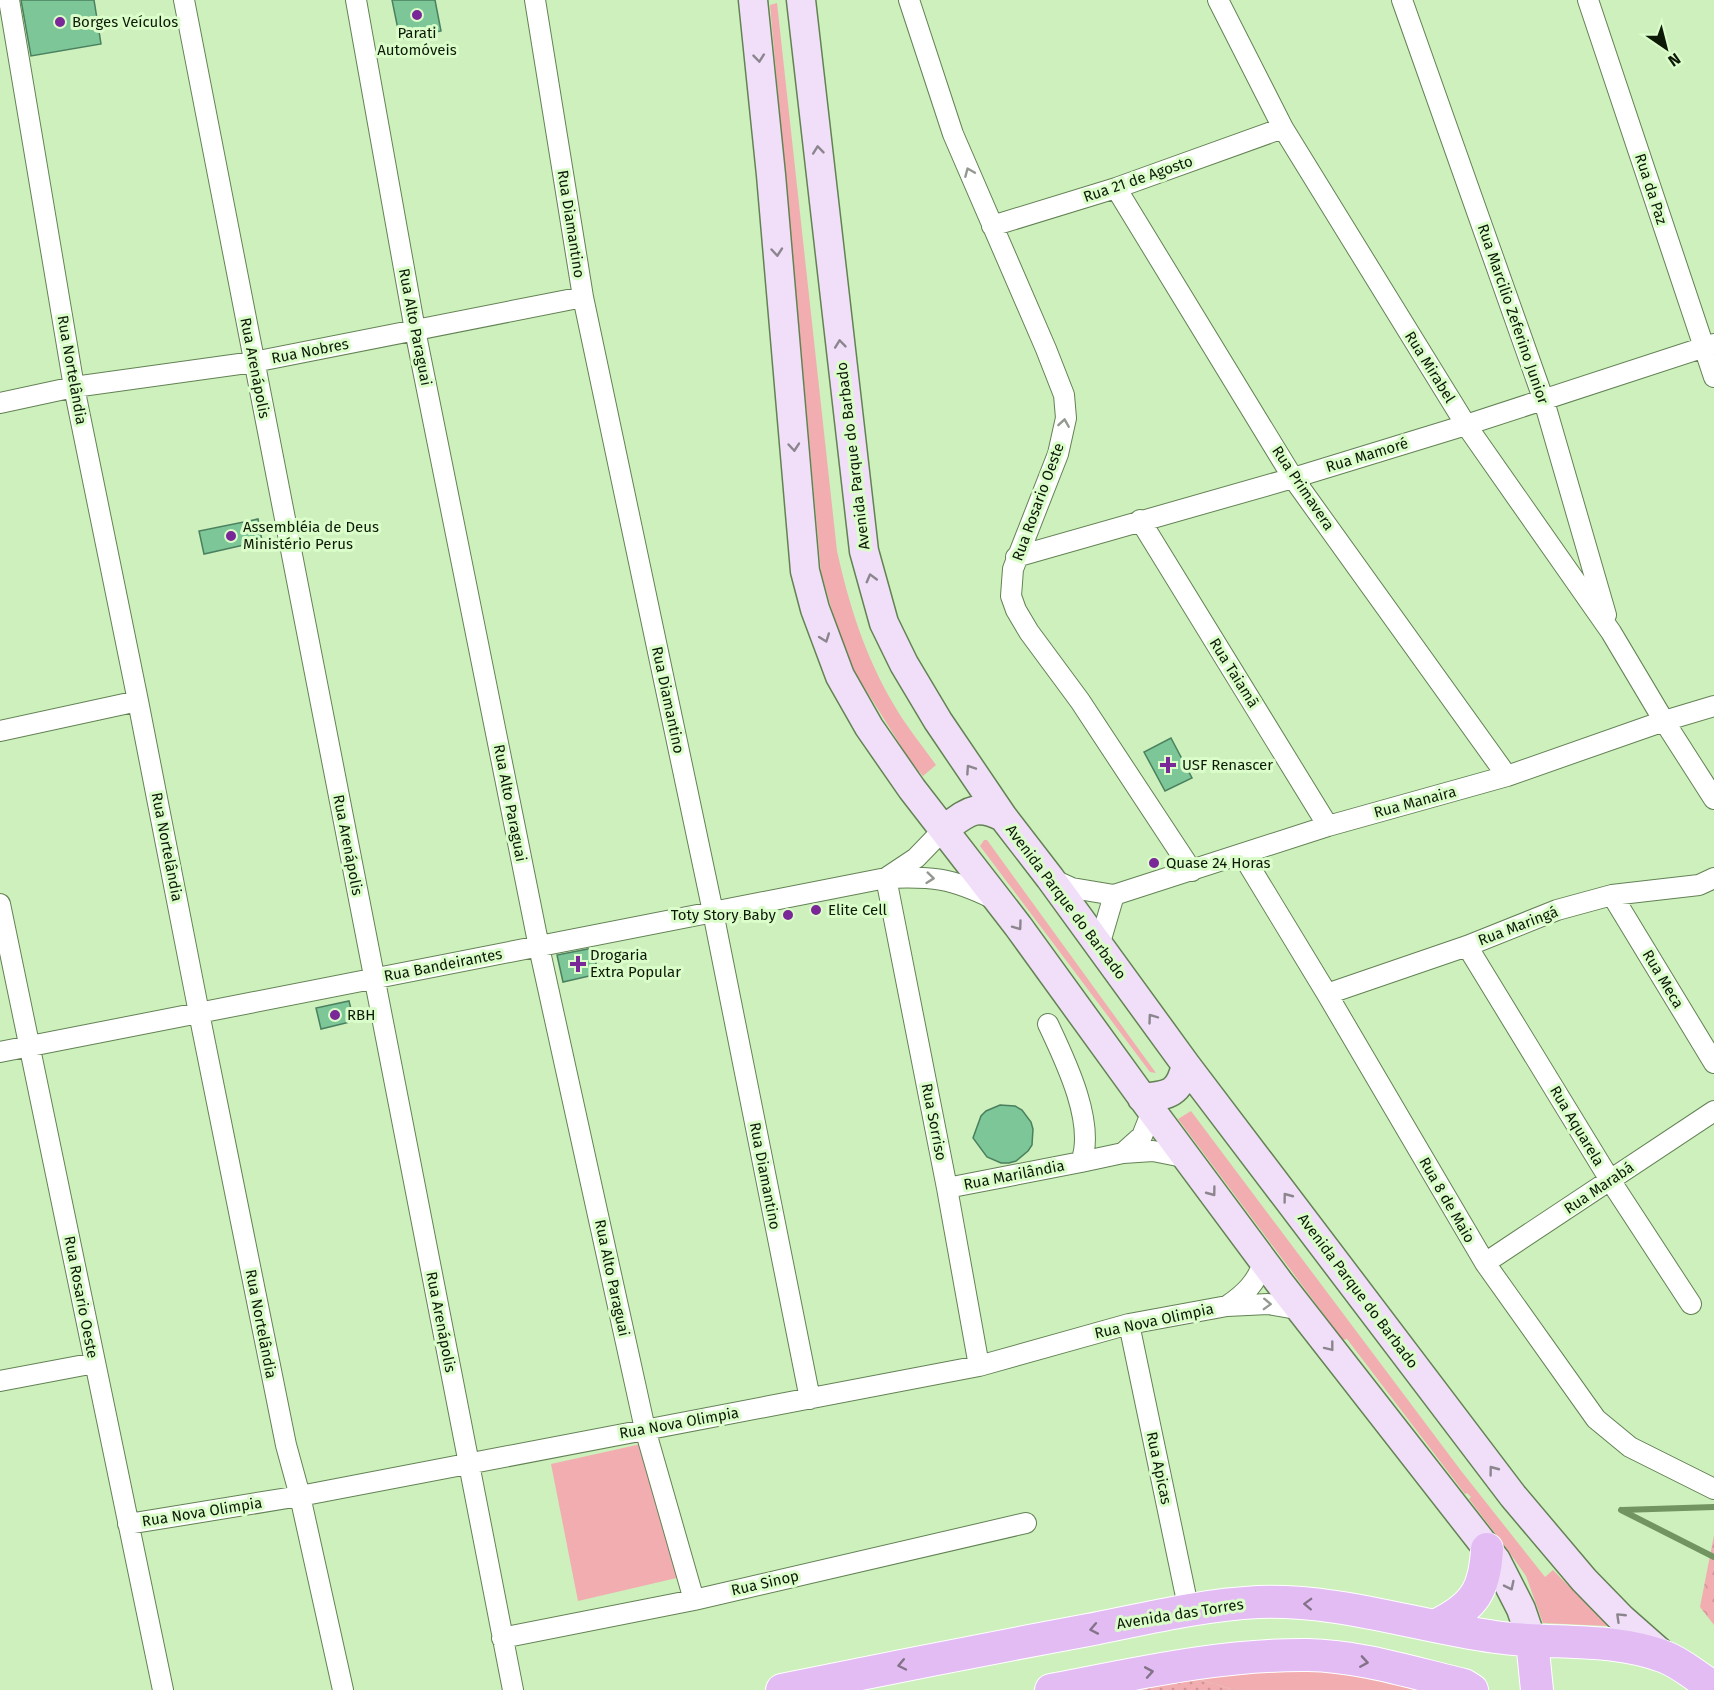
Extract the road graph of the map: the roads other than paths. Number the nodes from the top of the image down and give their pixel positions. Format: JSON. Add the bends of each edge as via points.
{"nodes":[{"id":1,"x":9,"y":0,"type":"edge"},
{"id":2,"x":184,"y":0,"type":"edge"},
{"id":3,"x":356,"y":0,"type":"edge"},
{"id":4,"x":535,"y":0,"type":"edge"},
{"id":5,"x":753,"y":0,"type":"edge"},
{"id":6,"x":801,"y":0,"type":"edge"},
{"id":7,"x":909,"y":0,"type":"edge"},
{"id":8,"x":1218,"y":0,"type":"edge"},
{"id":9,"x":1402,"y":0,"type":"edge"},
{"id":10,"x":1588,"y":0,"type":"edge"},
{"id":11,"x":1283,"y":128,"type":"junction"},
{"id":12,"x":1116,"y":188,"type":"junction"},
{"id":13,"x":992,"y":226,"type":"junction"},
{"id":14,"x":583,"y":297,"type":"junction"},
{"id":15,"x":416,"y":330,"type":"junction"},
{"id":16,"x":1709,"y":346,"type":"edge"},
{"id":17,"x":254,"y":362,"type":"junction"},
{"id":18,"x":1714,"y":377,"type":"edge"},
{"id":19,"x":74,"y":387,"type":"junction"},
{"id":20,"x":1544,"y":401,"type":"junction"},
{"id":21,"x":0,"y":403,"type":"edge"},
{"id":22,"x":1466,"y":425,"type":"junction"},
{"id":23,"x":1293,"y":478,"type":"junction"},
{"id":24,"x":1140,"y":520,"type":"junction"},
{"id":25,"x":1016,"y":557,"type":"junction"},
{"id":26,"x":1611,"y":632,"type":"junction"},
{"id":27,"x":138,"y":701,"type":"junction"},
{"id":28,"x":1714,"y":706,"type":"edge"},
{"id":29,"x":1664,"y":721,"type":"junction"},
{"id":30,"x":0,"y":731,"type":"edge"},
{"id":31,"x":1507,"y":776,"type":"junction"},
{"id":32,"x":1714,"y":799,"type":"edge"},
{"id":33,"x":1003,"y":817,"type":"junction"},
{"id":34,"x":1328,"y":826,"type":"junction"},
{"id":35,"x":944,"y":829,"type":"junction"},
{"id":36,"x":1242,"y":854,"type":"junction"},
{"id":37,"x":1192,"y":871,"type":"junction"},
{"id":38,"x":886,"y":878,"type":"junction"},
{"id":39,"x":1050,"y":878,"type":"junction"},
{"id":40,"x":1714,"y":878,"type":"edge"},
{"id":41,"x":1114,"y":895,"type":"junction"},
{"id":42,"x":1612,"y":895,"type":"junction"},
{"id":43,"x":999,"y":902,"type":"junction"},
{"id":44,"x":0,"y":904,"type":"edge"},
{"id":45,"x":713,"y":912,"type":"junction"},
{"id":46,"x":1467,"y":945,"type":"junction"},
{"id":47,"x":1100,"y":946,"type":"junction"},
{"id":48,"x":539,"y":947,"type":"junction"},
{"id":49,"x":374,"y":979,"type":"junction"},
{"id":50,"x":1327,"y":994,"type":"junction"},
{"id":51,"x":199,"y":1013,"type":"junction"},
{"id":52,"x":1048,"y":1024,"type":"dead end"},
{"id":53,"x":31,"y":1046,"type":"junction"},
{"id":54,"x":0,"y":1052,"type":"edge"},
{"id":55,"x":1714,"y":1063,"type":"edge"},
{"id":56,"x":1186,"y":1065,"type":"junction"},
{"id":57,"x":1147,"y":1105,"type":"junction"},
{"id":58,"x":1714,"y":1111,"type":"edge"},
{"id":59,"x":1123,"y":1153,"type":"junction"},
{"id":60,"x":1188,"y":1158,"type":"junction"},
{"id":61,"x":1081,"y":1162,"type":"junction"},
{"id":62,"x":1611,"y":1180,"type":"junction"},
{"id":63,"x":947,"y":1188,"type":"junction"},
{"id":64,"x":1264,"y":1261,"type":"junction"},
{"id":65,"x":1485,"y":1263,"type":"junction"},
{"id":66,"x":1691,"y":1304,"type":"dead end"},
{"id":67,"x":1227,"y":1306,"type":"junction"},
{"id":68,"x":1302,"y":1310,"type":"junction"},
{"id":69,"x":1129,"y":1324,"type":"junction"},
{"id":70,"x":95,"y":1363,"type":"junction"},
{"id":71,"x":979,"y":1366,"type":"junction"},
{"id":72,"x":0,"y":1381,"type":"edge"},
{"id":73,"x":810,"y":1399,"type":"junction"},
{"id":74,"x":645,"y":1429,"type":"junction"},
{"id":75,"x":468,"y":1463,"type":"junction"},
{"id":76,"x":1714,"y":1489,"type":"edge"},
{"id":77,"x":300,"y":1496,"type":"junction"},
{"id":78,"x":1026,"y":1523,"type":"dead end"},
{"id":79,"x":129,"y":1524,"type":"junction"},
{"id":80,"x":1487,"y":1549,"type":"junction"},
{"id":81,"x":694,"y":1600,"type":"junction"},
{"id":82,"x":1189,"y":1611,"type":"junction"},
{"id":83,"x":1437,"y":1625,"type":"junction"},
{"id":84,"x":502,"y":1638,"type":"junction"},
{"id":85,"x":1532,"y":1641,"type":"junction"},
{"id":86,"x":1664,"y":1656,"type":"junction"},
{"id":87,"x":1711,"y":1687,"type":"edge"},
{"id":88,"x":163,"y":1690,"type":"edge"},
{"id":89,"x":344,"y":1690,"type":"edge"},
{"id":90,"x":513,"y":1690,"type":"edge"},
{"id":91,"x":782,"y":1690,"type":"edge"},
{"id":92,"x":1051,"y":1690,"type":"edge"},
{"id":93,"x":1472,"y":1690,"type":"edge"},
{"id":94,"x":1537,"y":1690,"type":"edge"}],
"edges":[{"from":1,"to":19,"type":"street","name":"Rua Nortelândia"},
{"from":2,"to":17,"type":"street","name":"Rua Arenápolis"},
{"from":3,"to":15,"type":"street","name":"Rua Alto Paraguai"},
{"from":4,"to":14,"type":"street","name":"Rua Diamantino"},
{"from":5,"to":35,"type":"main road","one_way":true,"via":[[805,571],[840,676],[869,728]]},
{"from":33,"to":6,"type":"main road","name":"Avenida Parque do Barbado","one_way":true,"via":[[904,664],[884,623],[866,561]]},
{"from":13,"to":7,"type":"street","name":"Rua Rosario Oeste","one_way":true,"via":[[952,134]]},
{"from":8,"to":11,"type":"street","name":"Rua Mirabel"},
{"from":9,"to":20,"type":"street","name":"Rua Marcilio Zeferino Junior"},
{"from":10,"to":16,"type":"street","name":"Rua da Paz"},
{"from":11,"to":12,"type":"street","name":"Rua 21 de Agosto"},
{"from":11,"to":22,"type":"street","name":"Rua Mirabel"},
{"from":12,"to":13,"type":"street","name":"Rua 21 de Agosto"},
{"from":12,"to":23,"type":"street","name":"Rua Primavera"},
{"from":25,"to":13,"type":"street","name":"Rua Rosario Oeste","one_way":true,"via":[[1058,454],[1066,418],[1064,395]]},
{"from":14,"to":15,"type":"street","name":"Rua Nobres"},
{"from":14,"to":45,"type":"street","name":"Rua Diamantino"},
{"from":15,"to":17,"type":"street","name":"Rua Nobres"},
{"from":15,"to":48,"type":"street","name":"Rua Alto Paraguai"},
{"from":16,"to":18,"type":"street","name":"Rua da Paz"},
{"from":16,"to":20,"type":"street","name":"Rua Mamoré"},
{"from":17,"to":19,"type":"street","name":"Rua Nobres"},
{"from":17,"to":49,"type":"street","name":"Rua Arenápolis"},
{"from":19,"to":21,"type":"street","name":"Rua Nobres"},
{"from":19,"to":27,"type":"street","name":"Rua Nortelândia"},
{"from":20,"to":22,"type":"street","name":"Rua Mamoré"},
{"from":20,"to":26,"type":"street","name":"Rua Marcilio Zeferino Junior"},
{"from":22,"to":23,"type":"street","name":"Rua Mamoré"},
{"from":22,"to":26,"type":"street","name":"Rua Mirabel"},
{"from":23,"to":24,"type":"street","name":"Rua Mamoré"},
{"from":23,"to":31,"type":"street","name":"Rua Primavera"},
{"from":24,"to":25,"type":"street","name":"Rua Mamoré"},
{"from":24,"to":34,"type":"street","name":"Rua Taiamã"},
{"from":25,"to":37,"type":"street","name":"Rua Rosario Oeste","via":[[1011,596],[1021,620],[1080,701]]},
{"from":26,"to":29,"type":"street","name":"Rua Mirabel"},
{"from":27,"to":30,"type":"street"},
{"from":27,"to":51,"type":"street","name":"Rua Nortelândia"},
{"from":28,"to":29,"type":"street","name":"Rua Manaira"},
{"from":29,"to":31,"type":"street","name":"Rua Manaira"},
{"from":29,"to":32,"type":"street","name":"Rua Mirabel"},
{"from":31,"to":34,"type":"street","name":"Rua Manaira"},
{"from":33,"to":35,"type":"main road","via":[[979,809]]},
{"from":33,"to":39,"type":"main road","name":"Avenida Parque do Barbado"},
{"from":34,"to":36,"type":"street","name":"Rua Manaira"},
{"from":35,"to":38,"type":"street","name":"Rua Bandeirantes","via":[[916,858]]},
{"from":35,"to":43,"type":"main road"},
{"from":36,"to":37,"type":"street","name":"Rua Manaira"},
{"from":36,"to":50,"type":"street","name":"Rua 8 de Maio"},
{"from":37,"to":41,"type":"street","name":"Rua Manaira"},
{"from":38,"to":43,"type":"street","name":"Rua Bandeirantes","one_way":true,"via":[[948,880]]},
{"from":38,"to":45,"type":"street","name":"Rua Bandeirantes"},
{"from":38,"to":63,"type":"street","name":"Rua Sorriso"},
{"from":39,"to":41,"type":"street","name":"Rua Manaira","via":[[1072,888]]},
{"from":39,"to":47,"type":"main road","name":"Avenida Parque do Barbado"},
{"from":40,"to":42,"type":"street","name":"Rua Maringá","via":[[1699,885]]},
{"from":41,"to":47,"type":"street"},
{"from":42,"to":46,"type":"street","name":"Rua Maringá","via":[[1557,910]]},
{"from":42,"to":55,"type":"street","name":"Rua Meca"},
{"from":43,"to":57,"type":"main road","one_way":true},
{"from":44,"to":53,"type":"street","name":"Rua Rosario Oeste"},
{"from":45,"to":48,"type":"street","name":"Rua Bandeirantes"},
{"from":45,"to":73,"type":"street","name":"Rua Diamantino"},
{"from":46,"to":50,"type":"street","name":"Rua Maringá"},
{"from":46,"to":62,"type":"street","name":"Rua Aquarela"},
{"from":56,"to":47,"type":"main road","name":"Avenida Parque do Barbado","one_way":true},
{"from":48,"to":49,"type":"street","name":"Rua Bandeirantes"},
{"from":48,"to":74,"type":"street","name":"Rua Alto Paraguai"},
{"from":49,"to":51,"type":"street","name":"Rua Bandeirantes"},
{"from":49,"to":75,"type":"street","name":"Rua Arenápolis"},
{"from":50,"to":65,"type":"street","name":"Rua 8 de Maio"},
{"from":51,"to":53,"type":"street","name":"Rua Bandeirantes"},
{"from":51,"to":77,"type":"street","name":"Rua Nortelândia","via":[[286,1445]]},
{"from":52,"to":61,"type":"street","name":"Rua Marilândia","via":[[1070,1071],[1081,1107],[1086,1150]]},
{"from":53,"to":54,"type":"street","name":"Rua Bandeirantes"},
{"from":53,"to":70,"type":"street","name":"Rua Rosario Oeste"},
{"from":56,"to":57,"type":"main road","via":[[1177,1089]]},
{"from":86,"to":56,"type":"main road","name":"Avenida Parque do Barbado","one_way":true,"via":[[1584,1580],[1520,1505]]},
{"from":57,"to":59,"type":"street","via":[[1142,1136]]},
{"from":57,"to":60,"type":"main road"},
{"from":58,"to":62,"type":"street","name":"Rua Marabá"},
{"from":59,"to":60,"type":"street","name":"Rua Marilândia","via":[[1158,1151]]},
{"from":59,"to":61,"type":"street","name":"Rua Marilândia"},
{"from":60,"to":64,"type":"main road","one_way":true},
{"from":61,"to":63,"type":"street","name":"Rua Marilândia"},
{"from":62,"to":65,"type":"street","name":"Rua Marabá"},
{"from":62,"to":66,"type":"street","name":"Rua Aquarela"},
{"from":63,"to":71,"type":"street","name":"Rua Sorriso"},
{"from":64,"to":67,"type":"street","name":"Rua Nova Olimpia","via":[[1252,1285]]},
{"from":64,"to":68,"type":"main road"},
{"from":65,"to":76,"type":"street","name":"Rua 8 de Maio","via":[[1596,1419],[1630,1447]]},
{"from":67,"to":68,"type":"street","name":"Rua Nova Olimpia","one_way":true,"via":[[1268,1304]]},
{"from":67,"to":69,"type":"street","name":"Rua Nova Olimpia"},
{"from":68,"to":80,"type":"main road","one_way":true},
{"from":69,"to":71,"type":"street","name":"Rua Nova Olimpia"},
{"from":69,"to":82,"type":"street","name":"Rua Apicas"},
{"from":70,"to":72,"type":"street"},
{"from":70,"to":79,"type":"street","name":"Rua Rosario Oeste"},
{"from":71,"to":73,"type":"street","name":"Rua Nova Olimpia"},
{"from":73,"to":74,"type":"street","name":"Rua Nova Olimpia"},
{"from":74,"to":75,"type":"street","name":"Rua Nova Olimpia"},
{"from":74,"to":81,"type":"street","name":"Rua Alto Paraguai"},
{"from":75,"to":77,"type":"street","name":"Rua Nova Olimpia"},
{"from":75,"to":84,"type":"street","name":"Rua Arenápolis"},
{"from":77,"to":79,"type":"street","name":"Rua Nova Olimpia"},
{"from":77,"to":89,"type":"street","name":"Rua Nortelândia"},
{"from":78,"to":81,"type":"street","name":"Rua Sinop"},
{"from":79,"to":88,"type":"street","name":"Rua Rosario Oeste"},
{"from":80,"to":83,"type":"main road","via":[[1485,1576],[1475,1596],[1462,1610]]},
{"from":80,"to":85,"type":"main road","one_way":true,"via":[[1513,1592]]},
{"from":81,"to":84,"type":"street","name":"Rua Sinop"},
{"from":83,"to":82,"type":"main road","name":"Avenida das Torres","one_way":true,"via":[[1320,1604],[1259,1602]]},
{"from":82,"to":91,"type":"main road","name":"Avenida das Torres","one_way":true},
{"from":83,"to":85,"type":"main road","name":"Avenida das Torres"},
{"from":84,"to":90,"type":"street","name":"Rua Arenápolis"},
{"from":85,"to":86,"type":"main road","name":"Avenida das Torres","via":[[1607,1644]]},
{"from":85,"to":94,"type":"main road"},
{"from":86,"to":87,"type":"main road","name":"Avenida das Torres"},
{"from":92,"to":93,"type":"main road","one_way":true,"via":[[1218,1660],[1308,1655],[1366,1662]]}]}
